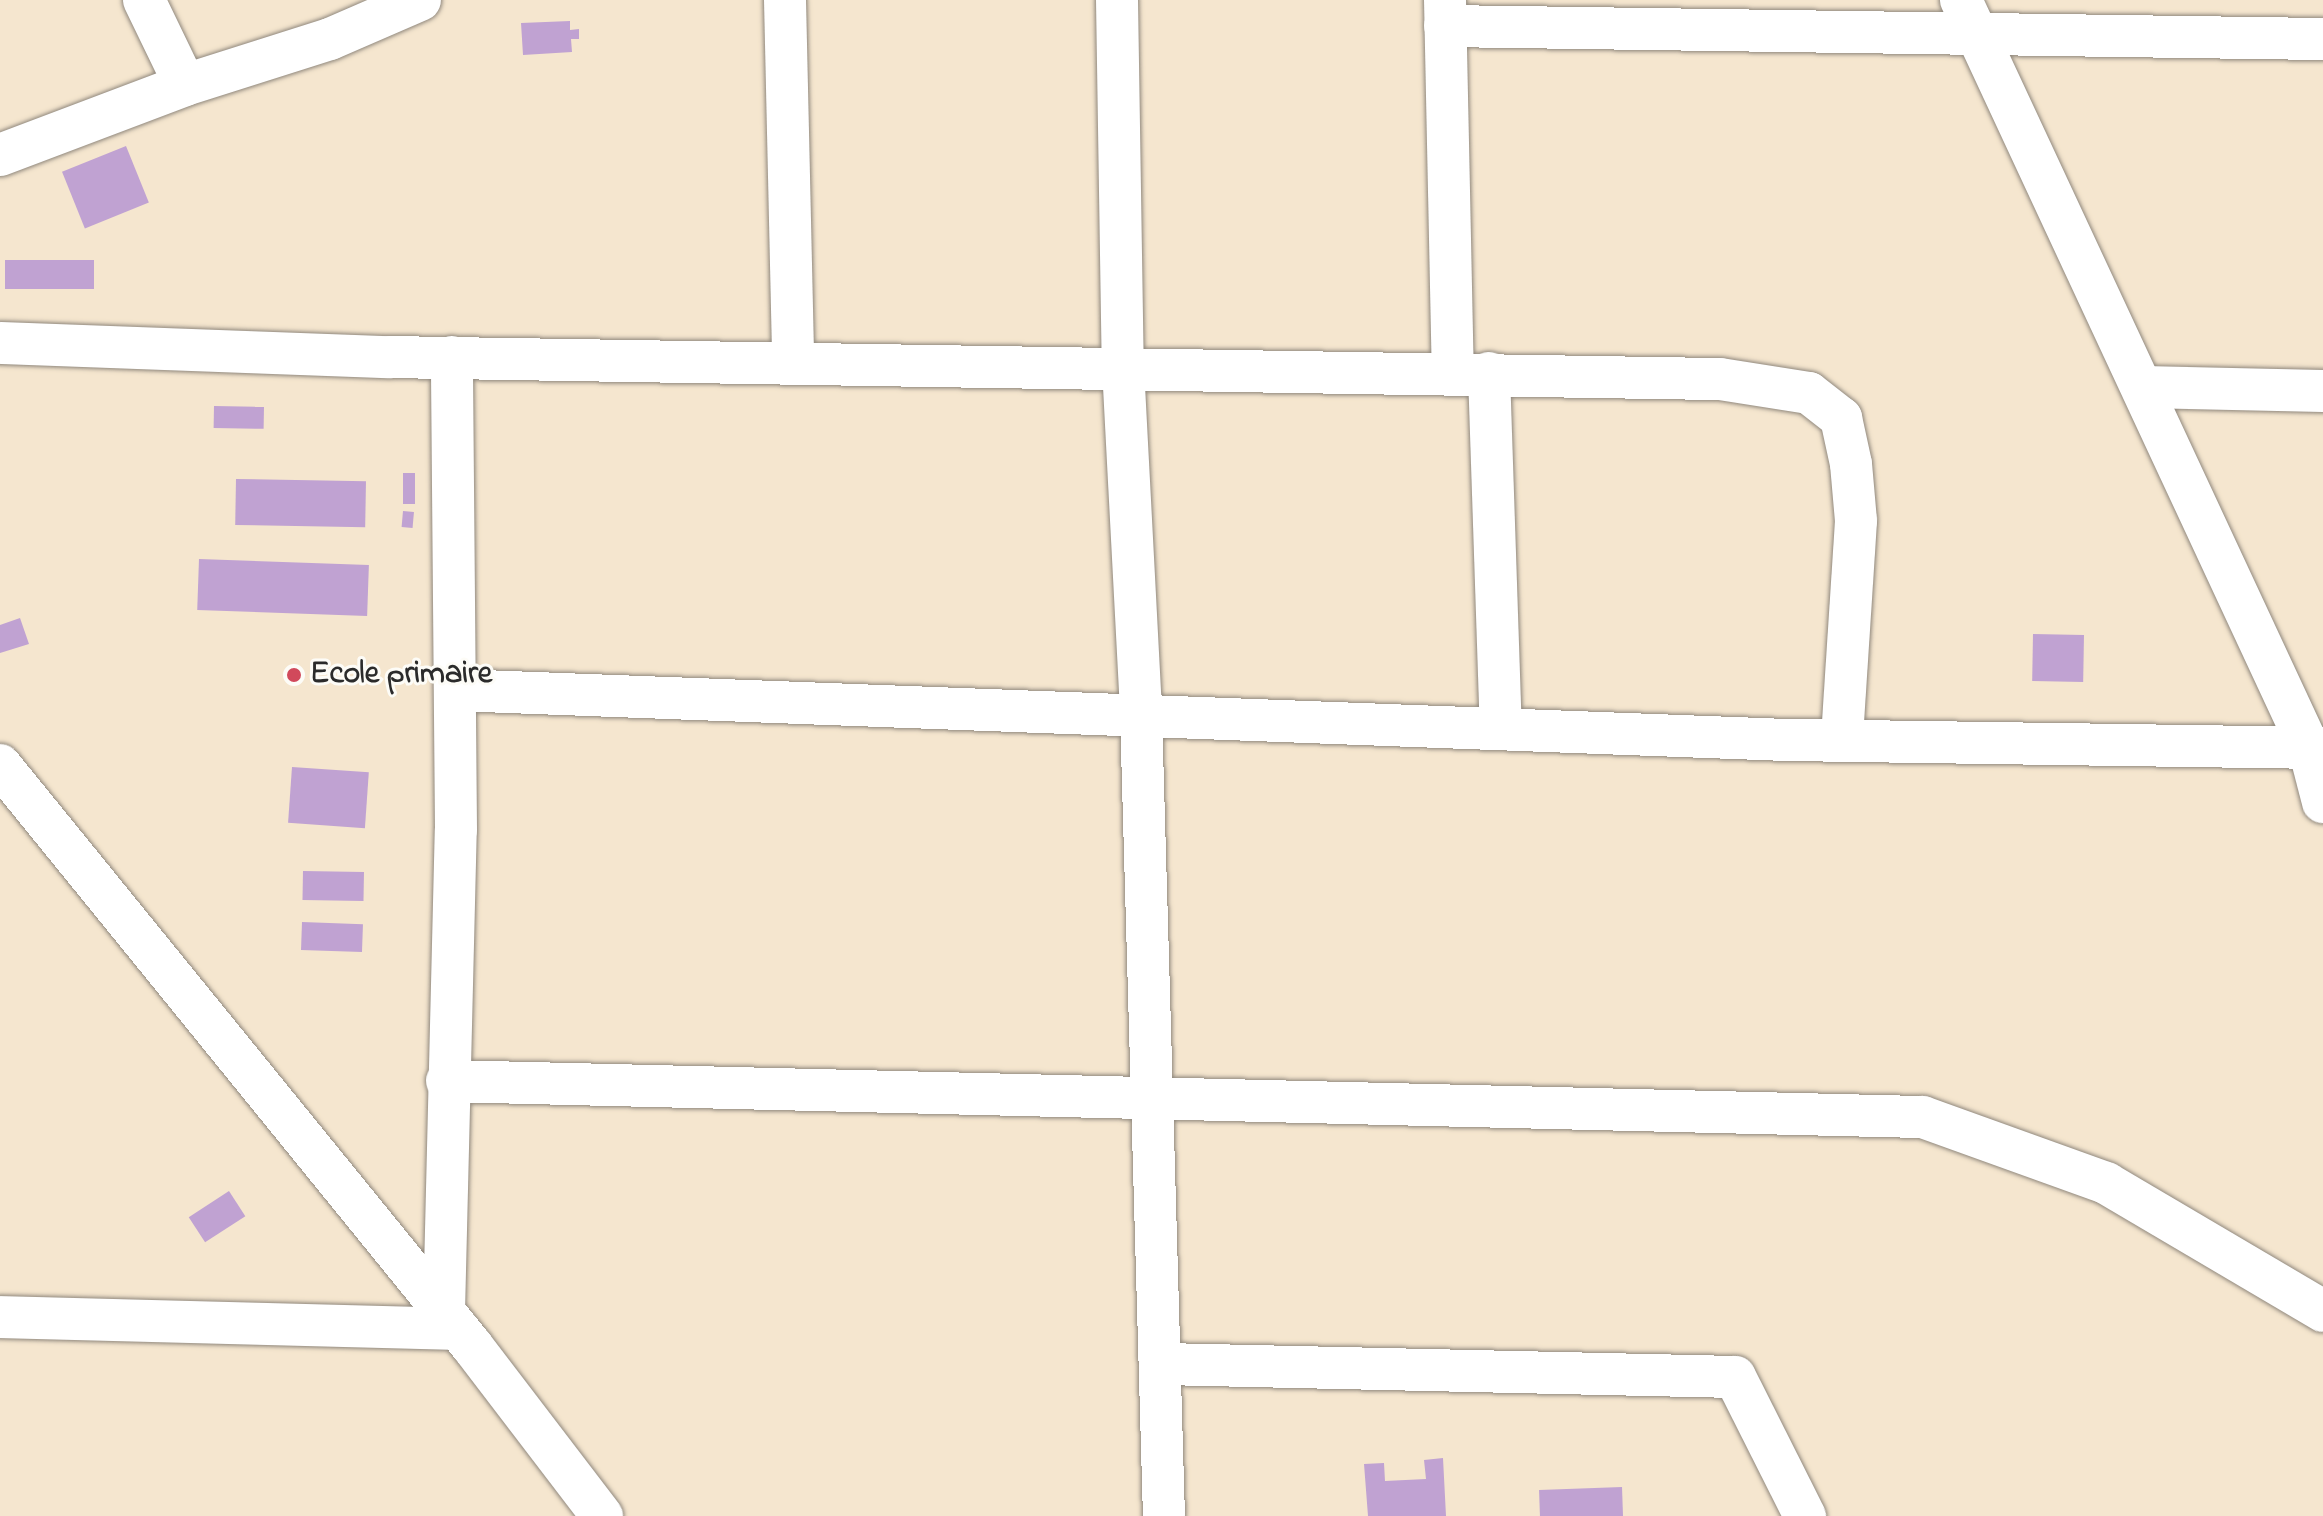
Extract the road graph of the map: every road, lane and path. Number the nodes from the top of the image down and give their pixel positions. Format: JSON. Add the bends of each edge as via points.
{"nodes":[{"id":1,"x":144,"y":0,"type":"edge"},
{"id":2,"x":420,"y":0,"type":"edge"},
{"id":3,"x":785,"y":0,"type":"edge"},
{"id":4,"x":1117,"y":0,"type":"edge"},
{"id":5,"x":1445,"y":13,"type":"edge"},
{"id":6,"x":1969,"y":18,"type":"edge"},
{"id":7,"x":2323,"y":39,"type":"edge"},
{"id":8,"x":185,"y":85,"type":"junction"},
{"id":9,"x":0,"y":155,"type":"edge"},
{"id":10,"x":0,"y":343,"type":"edge"},
{"id":11,"x":452,"y":357,"type":"junction"},
{"id":12,"x":793,"y":362,"type":"junction"},
{"id":13,"x":1123,"y":367,"type":"junction"},
{"id":14,"x":1471,"y":373,"type":"junction"},
{"id":15,"x":2143,"y":387,"type":"junction"},
{"id":16,"x":2323,"y":391,"type":"edge"},
{"id":17,"x":455,"y":690,"type":"junction"},
{"id":18,"x":1141,"y":714,"type":"junction"},
{"id":19,"x":1501,"y":728,"type":"junction"},
{"id":20,"x":1842,"y":740,"type":"junction"},
{"id":21,"x":2316,"y":748,"type":"edge"},
{"id":22,"x":0,"y":765,"type":"edge"},
{"id":23,"x":2323,"y":802,"type":"edge"},
{"id":24,"x":447,"y":1081,"type":"junction"},
{"id":25,"x":1150,"y":1100,"type":"junction"},
{"id":26,"x":2323,"y":1311,"type":"edge"},
{"id":27,"x":0,"y":1317,"type":"edge"},
{"id":28,"x":451,"y":1320,"type":"junction"},
{"id":29,"x":1163,"y":1364,"type":"junction"},
{"id":30,"x":602,"y":1516,"type":"edge"},
{"id":31,"x":1164,"y":1516,"type":"edge"},
{"id":32,"x":1805,"y":1516,"type":"edge"}],
"edges":[{"from":1,"to":8,"type":"street"},
{"from":2,"to":8,"type":"street","via":[[330,39]]},
{"from":3,"to":12,"type":"street"},
{"from":4,"to":13,"type":"street"},
{"from":5,"to":6,"type":"street"},
{"from":5,"to":14,"type":"street"},
{"from":6,"to":7,"type":"street"},
{"from":6,"to":15,"type":"street"},
{"from":8,"to":9,"type":"street"},
{"from":10,"to":11,"type":"street"},
{"from":11,"to":12,"type":"street"},
{"from":11,"to":17,"type":"street"},
{"from":12,"to":13,"type":"street"},
{"from":13,"to":14,"type":"street"},
{"from":13,"to":18,"type":"street"},
{"from":14,"to":19,"type":"street"},
{"from":14,"to":20,"type":"street","via":[[1748,382],[1809,393],[1841,418],[1856,521]]},
{"from":15,"to":16,"type":"street"},
{"from":15,"to":21,"type":"street"},
{"from":17,"to":18,"type":"street"},
{"from":17,"to":24,"type":"street"},
{"from":18,"to":19,"type":"street"},
{"from":18,"to":25,"type":"street"},
{"from":19,"to":20,"type":"street"},
{"from":20,"to":21,"type":"street"},
{"from":21,"to":23,"type":"street"},
{"from":22,"to":28,"type":"street"},
{"from":24,"to":25,"type":"street"},
{"from":24,"to":28,"type":"street"},
{"from":25,"to":26,"type":"street","via":[[1923,1117],[2106,1183]]},
{"from":25,"to":29,"type":"street"},
{"from":27,"to":28,"type":"street"},
{"from":28,"to":30,"type":"street"},
{"from":29,"to":31,"type":"street"},
{"from":29,"to":32,"type":"street","via":[[1735,1377]]}]}
